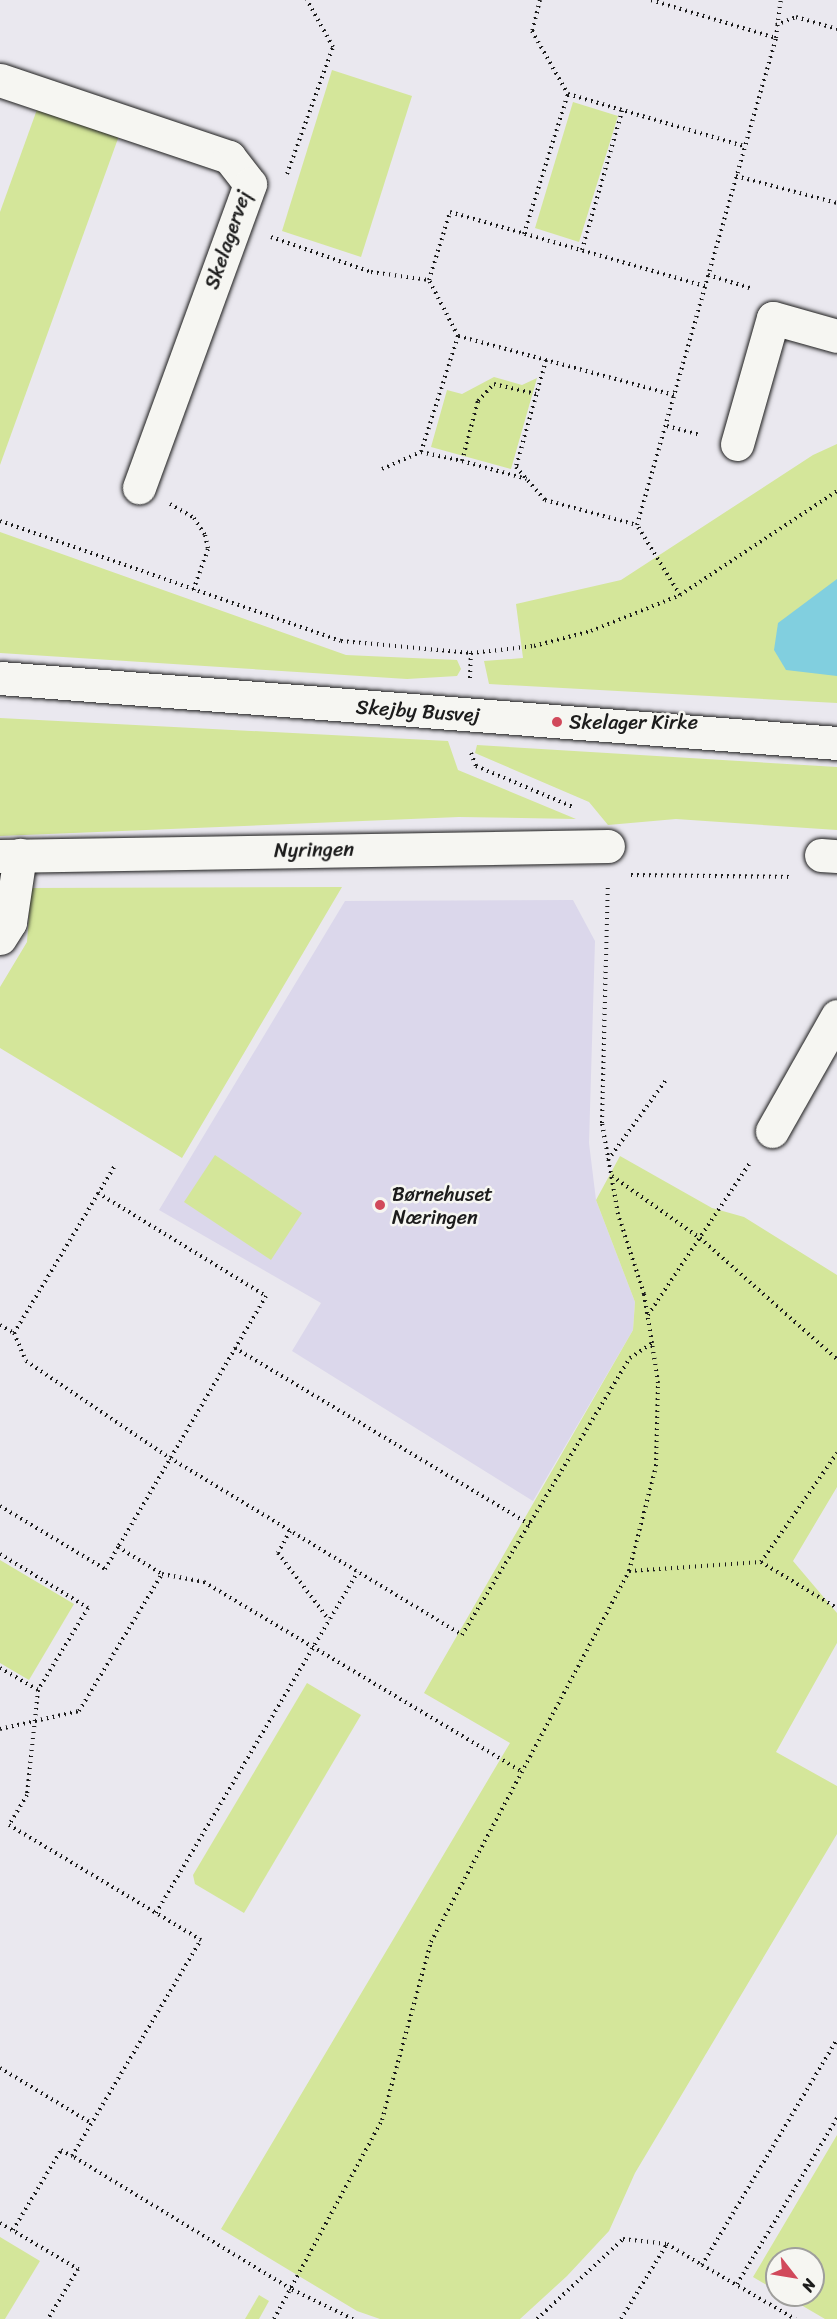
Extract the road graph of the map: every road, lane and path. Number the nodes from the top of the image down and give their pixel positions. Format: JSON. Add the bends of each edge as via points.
{"nodes":[{"id":1,"x":307,"y":0,"type":"edge"},
{"id":2,"x":540,"y":0,"type":"edge"},
{"id":3,"x":653,"y":0,"type":"edge"},
{"id":4,"x":781,"y":0,"type":"edge"},
{"id":5,"x":776,"y":25,"type":"junction"},
{"id":6,"x":837,"y":29,"type":"edge"},
{"id":7,"x":776,"y":38,"type":"junction"},
{"id":8,"x":0,"y":80,"type":"edge"},
{"id":9,"x":568,"y":94,"type":"junction"},
{"id":10,"x":622,"y":111,"type":"junction"},
{"id":11,"x":744,"y":146,"type":"junction"},
{"id":12,"x":736,"y":176,"type":"junction"},
{"id":13,"x":250,"y":184,"type":"junction"},
{"id":14,"x":837,"y":203,"type":"edge"},
{"id":15,"x":235,"y":224,"type":"junction"},
{"id":16,"x":524,"y":234,"type":"junction"},
{"id":17,"x":582,"y":250,"type":"junction"},
{"id":18,"x":429,"y":280,"type":"junction"},
{"id":19,"x":705,"y":286,"type":"junction"},
{"id":20,"x":458,"y":336,"type":"junction"},
{"id":21,"x":837,"y":336,"type":"edge"},
{"id":22,"x":546,"y":360,"type":"junction"},
{"id":23,"x":536,"y":394,"type":"junction"},
{"id":24,"x":674,"y":395,"type":"junction"},
{"id":25,"x":737,"y":444,"type":"dead end"},
{"id":26,"x":421,"y":452,"type":"junction"},
{"id":27,"x":462,"y":461,"type":"junction"},
{"id":28,"x":381,"y":469,"type":"dead end"},
{"id":29,"x":527,"y":479,"type":"junction"},
{"id":30,"x":139,"y":487,"type":"joint"},
{"id":31,"x":837,"y":491,"type":"edge"},
{"id":32,"x":0,"y":521,"type":"edge"},
{"id":33,"x":637,"y":525,"type":"junction"},
{"id":34,"x":193,"y":591,"type":"junction"},
{"id":35,"x":680,"y":594,"type":"junction"},
{"id":36,"x":471,"y":653,"type":"junction"},
{"id":37,"x":0,"y":678,"type":"edge"},
{"id":38,"x":469,"y":715,"type":"junction"},
{"id":39,"x":837,"y":743,"type":"edge"},
{"id":40,"x":10,"y":856,"type":"edge"},
{"id":41,"x":829,"y":856,"type":"edge"},
{"id":42,"x":608,"y":860,"type":"junction"},
{"id":43,"x":0,"y":938,"type":"edge"},
{"id":44,"x":837,"y":1016,"type":"edge"},
{"id":45,"x":666,"y":1080,"type":"dead end"},
{"id":46,"x":772,"y":1131,"type":"joint"},
{"id":47,"x":608,"y":1160,"type":"junction"},
{"id":48,"x":116,"y":1164,"type":"dead end"},
{"id":49,"x":611,"y":1176,"type":"junction"},
{"id":50,"x":98,"y":1192,"type":"junction"},
{"id":51,"x":700,"y":1238,"type":"junction"},
{"id":52,"x":648,"y":1315,"type":"junction"},
{"id":53,"x":0,"y":1325,"type":"edge"},
{"id":54,"x":14,"y":1333,"type":"junction"},
{"id":55,"x":652,"y":1343,"type":"junction"},
{"id":56,"x":235,"y":1348,"type":"junction"},
{"id":57,"x":837,"y":1359,"type":"edge"},
{"id":58,"x":837,"y":1453,"type":"edge"},
{"id":59,"x":170,"y":1458,"type":"junction"},
{"id":60,"x":0,"y":1506,"type":"edge"},
{"id":61,"x":531,"y":1524,"type":"junction"},
{"id":62,"x":290,"y":1531,"type":"junction"},
{"id":63,"x":118,"y":1547,"type":"junction"},
{"id":64,"x":0,"y":1554,"type":"edge"},
{"id":65,"x":761,"y":1562,"type":"junction"},
{"id":66,"x":629,"y":1571,"type":"junction"},
{"id":67,"x":358,"y":1572,"type":"junction"},
{"id":68,"x":162,"y":1574,"type":"junction"},
{"id":69,"x":837,"y":1608,"type":"edge"},
{"id":70,"x":329,"y":1620,"type":"junction"},
{"id":71,"x":312,"y":1648,"type":"junction"},
{"id":72,"x":0,"y":1668,"type":"edge"},
{"id":73,"x":38,"y":1690,"type":"junction"},
{"id":74,"x":36,"y":1723,"type":"junction"},
{"id":75,"x":1,"y":1731,"type":"edge"},
{"id":76,"x":521,"y":1771,"type":"junction"},
{"id":77,"x":156,"y":1913,"type":"junction"},
{"id":78,"x":837,"y":2039,"type":"edge"},
{"id":79,"x":0,"y":2068,"type":"edge"},
{"id":80,"x":837,"y":2118,"type":"edge"},
{"id":81,"x":91,"y":2123,"type":"junction"},
{"id":82,"x":72,"y":2156,"type":"junction"},
{"id":83,"x":0,"y":2223,"type":"edge"},
{"id":84,"x":13,"y":2230,"type":"junction"},
{"id":85,"x":667,"y":2244,"type":"junction"},
{"id":86,"x":702,"y":2265,"type":"junction"},
{"id":87,"x":737,"y":2284,"type":"junction"},
{"id":88,"x":291,"y":2289,"type":"junction"},
{"id":89,"x":546,"y":2314,"type":"junction"},
{"id":90,"x":48,"y":2319,"type":"edge"},
{"id":91,"x":274,"y":2319,"type":"edge"},
{"id":92,"x":353,"y":2319,"type":"edge"},
{"id":93,"x":537,"y":2319,"type":"edge"},
{"id":94,"x":553,"y":2319,"type":"edge"},
{"id":95,"x":621,"y":2319,"type":"edge"},
{"id":96,"x":795,"y":2319,"type":"edge"}],
"edges":[{"from":1,"to":13,"type":"path","via":[[333,47],[278,196]]},
{"from":2,"to":9,"type":"path","via":[[532,31]]},
{"from":3,"to":7,"type":"path"},
{"from":4,"to":5,"type":"path"},
{"from":5,"to":6,"type":"path","via":[[796,17]]},
{"from":5,"to":7,"type":"path"},
{"from":7,"to":11,"type":"path"},
{"from":8,"to":13,"type":"street","name":"Skelagervej","via":[[229,157]]},
{"from":9,"to":10,"type":"path"},
{"from":9,"to":16,"type":"path"},
{"from":10,"to":11,"type":"path"},
{"from":10,"to":17,"type":"path"},
{"from":11,"to":12,"type":"path"},
{"from":12,"to":14,"type":"path"},
{"from":12,"to":19,"type":"path"},
{"from":13,"to":15,"type":"street","name":"Skelagervej"},
{"from":15,"to":18,"type":"path","via":[[371,272]]},
{"from":15,"to":30,"type":"street","name":"Skelagervej"},
{"from":16,"to":17,"type":"path"},
{"from":16,"to":18,"type":"path","via":[[450,212]]},
{"from":17,"to":19,"type":"path"},
{"from":18,"to":20,"type":"path"},
{"from":19,"to":24,"type":"path"},
{"from":20,"to":22,"type":"path"},
{"from":20,"to":26,"type":"path"},
{"from":21,"to":25,"type":"street","via":[[773,318]]},
{"from":22,"to":23,"type":"path"},
{"from":22,"to":24,"type":"path"},
{"from":23,"to":27,"type":"path","via":[[494,384],[478,401]]},
{"from":23,"to":29,"type":"path","via":[[516,467]]},
{"from":24,"to":33,"type":"path"},
{"from":26,"to":27,"type":"path"},
{"from":26,"to":28,"type":"path"},
{"from":27,"to":29,"type":"path"},
{"from":29,"to":33,"type":"path","via":[[545,500]]},
{"from":30,"to":34,"type":"path","via":[[194,518],[205,535],[208,549]]},
{"from":31,"to":35,"type":"path"},
{"from":32,"to":34,"type":"path"},
{"from":33,"to":35,"type":"path"},
{"from":34,"to":36,"type":"path","via":[[341,641]]},
{"from":35,"to":36,"type":"path","via":[[591,631],[534,646]]},
{"from":36,"to":38,"type":"path"},
{"from":37,"to":38,"type":"street","name":"Skejby Busvej"},
{"from":38,"to":39,"type":"street","name":"Skejby Busvej"},
{"from":38,"to":42,"type":"path","via":[[466,740],[476,766],[583,812]]},
{"from":40,"to":42,"type":"street","name":"Nyringen"},
{"from":40,"to":43,"type":"street","name":"Nyringen","via":[[10,922]]},
{"from":41,"to":42,"type":"path","via":[[821,878]]},
{"from":42,"to":47,"type":"path","via":[[602,1123]]},
{"from":44,"to":46,"type":"street"},
{"from":45,"to":47,"type":"path"},
{"from":46,"to":51,"type":"path"},
{"from":47,"to":49,"type":"path"},
{"from":48,"to":50,"type":"path"},
{"from":49,"to":51,"type":"path"},
{"from":49,"to":52,"type":"path"},
{"from":50,"to":54,"type":"path"},
{"from":50,"to":56,"type":"path","via":[[266,1296]]},
{"from":51,"to":52,"type":"path"},
{"from":51,"to":57,"type":"path"},
{"from":52,"to":55,"type":"path"},
{"from":53,"to":54,"type":"path"},
{"from":54,"to":59,"type":"path","via":[[26,1361]]},
{"from":55,"to":61,"type":"path","via":[[630,1358]]},
{"from":55,"to":66,"type":"path","via":[[658,1383],[656,1466]]},
{"from":56,"to":59,"type":"path"},
{"from":56,"to":61,"type":"path"},
{"from":58,"to":65,"type":"path"},
{"from":59,"to":62,"type":"path"},
{"from":59,"to":63,"type":"path"},
{"from":60,"to":63,"type":"path","via":[[105,1569]]},
{"from":61,"to":67,"type":"path","via":[[462,1635]]},
{"from":62,"to":67,"type":"path"},
{"from":62,"to":70,"type":"path","via":[[278,1553]]},
{"from":63,"to":68,"type":"path"},
{"from":64,"to":73,"type":"path","via":[[88,1608]]},
{"from":65,"to":66,"type":"path"},
{"from":65,"to":69,"type":"path"},
{"from":66,"to":76,"type":"path"},
{"from":67,"to":70,"type":"path"},
{"from":68,"to":71,"type":"path","via":[[204,1582]]},
{"from":68,"to":74,"type":"path","via":[[79,1711]]},
{"from":70,"to":71,"type":"path"},
{"from":71,"to":76,"type":"path"},
{"from":71,"to":77,"type":"path"},
{"from":72,"to":73,"type":"path"},
{"from":73,"to":74,"type":"path"},
{"from":74,"to":75,"type":"path"},
{"from":74,"to":77,"type":"path","via":[[27,1795],[9,1825]]},
{"from":76,"to":88,"type":"path","via":[[431,1942],[382,2120]]},
{"from":77,"to":81,"type":"path","via":[[201,1940]]},
{"from":78,"to":86,"type":"path"},
{"from":79,"to":81,"type":"path"},
{"from":80,"to":87,"type":"path"},
{"from":81,"to":82,"type":"path"},
{"from":82,"to":84,"type":"path","via":[[61,2151]]},
{"from":82,"to":88,"type":"path"},
{"from":83,"to":84,"type":"path"},
{"from":84,"to":90,"type":"path","via":[[78,2269]]},
{"from":85,"to":86,"type":"path"},
{"from":85,"to":89,"type":"path","via":[[623,2239]]},
{"from":85,"to":95,"type":"path"},
{"from":86,"to":87,"type":"path"},
{"from":87,"to":96,"type":"path"},
{"from":88,"to":91,"type":"path"},
{"from":88,"to":92,"type":"path"},
{"from":89,"to":93,"type":"path"},
{"from":89,"to":94,"type":"path"}]}
